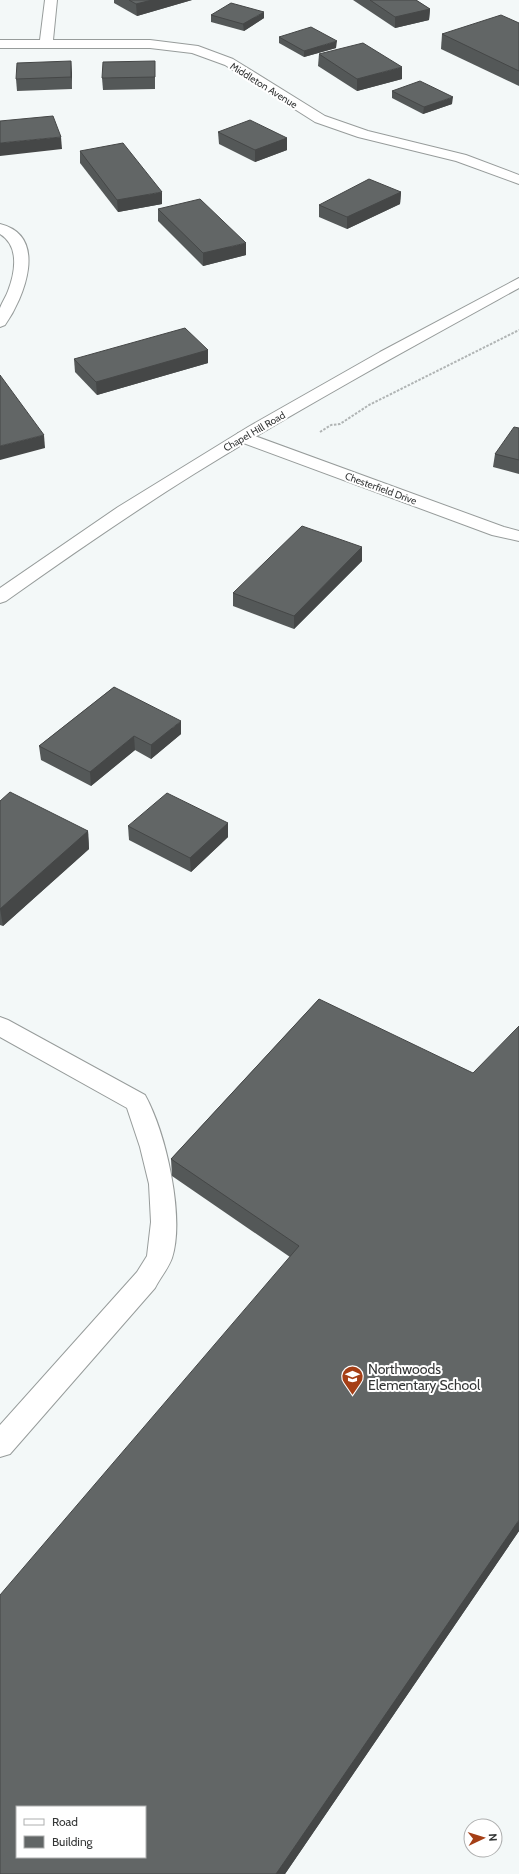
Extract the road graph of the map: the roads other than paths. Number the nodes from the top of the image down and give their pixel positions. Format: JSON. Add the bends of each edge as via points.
{"nodes":[{"id":1,"x":51,"y":0,"type":"edge"},
{"id":2,"x":46,"y":43,"type":"junction"},
{"id":3,"x":0,"y":44,"type":"edge"},
{"id":4,"x":519,"y":180,"type":"edge"},
{"id":5,"x":0,"y":228,"type":"edge"},
{"id":6,"x":519,"y":282,"type":"edge"},
{"id":7,"x":0,"y":322,"type":"edge"},
{"id":8,"x":244,"y":437,"type":"junction"},
{"id":9,"x":519,"y":536,"type":"edge"},
{"id":10,"x":0,"y":597,"type":"edge"},
{"id":11,"x":0,"y":1026,"type":"edge"},
{"id":12,"x":0,"y":1445,"type":"edge"}],
"edges":[{"from":1,"to":2,"type":"street"},
{"from":2,"to":3,"type":"street","name":"Middleton Avenue"},
{"from":2,"to":4,"type":"street","name":"Middleton Avenue","via":[[150,44],[194,49],[229,62],[320,119],[363,134],[461,158]]},
{"from":5,"to":7,"type":"street","via":[[12,236],[19,248],[21,261],[14,299]]},
{"from":6,"to":8,"type":"street","name":"Chapel Hill Road"},
{"from":8,"to":9,"type":"street","name":"Chesterfield Drive","via":[[498,531]]},
{"from":8,"to":10,"type":"street","name":"Chapel Hill Road","via":[[51,559]]},
{"from":11,"to":12,"type":"street","via":[[137,1102],[161,1184],[164,1222],[159,1258],[146,1280]]}]}
